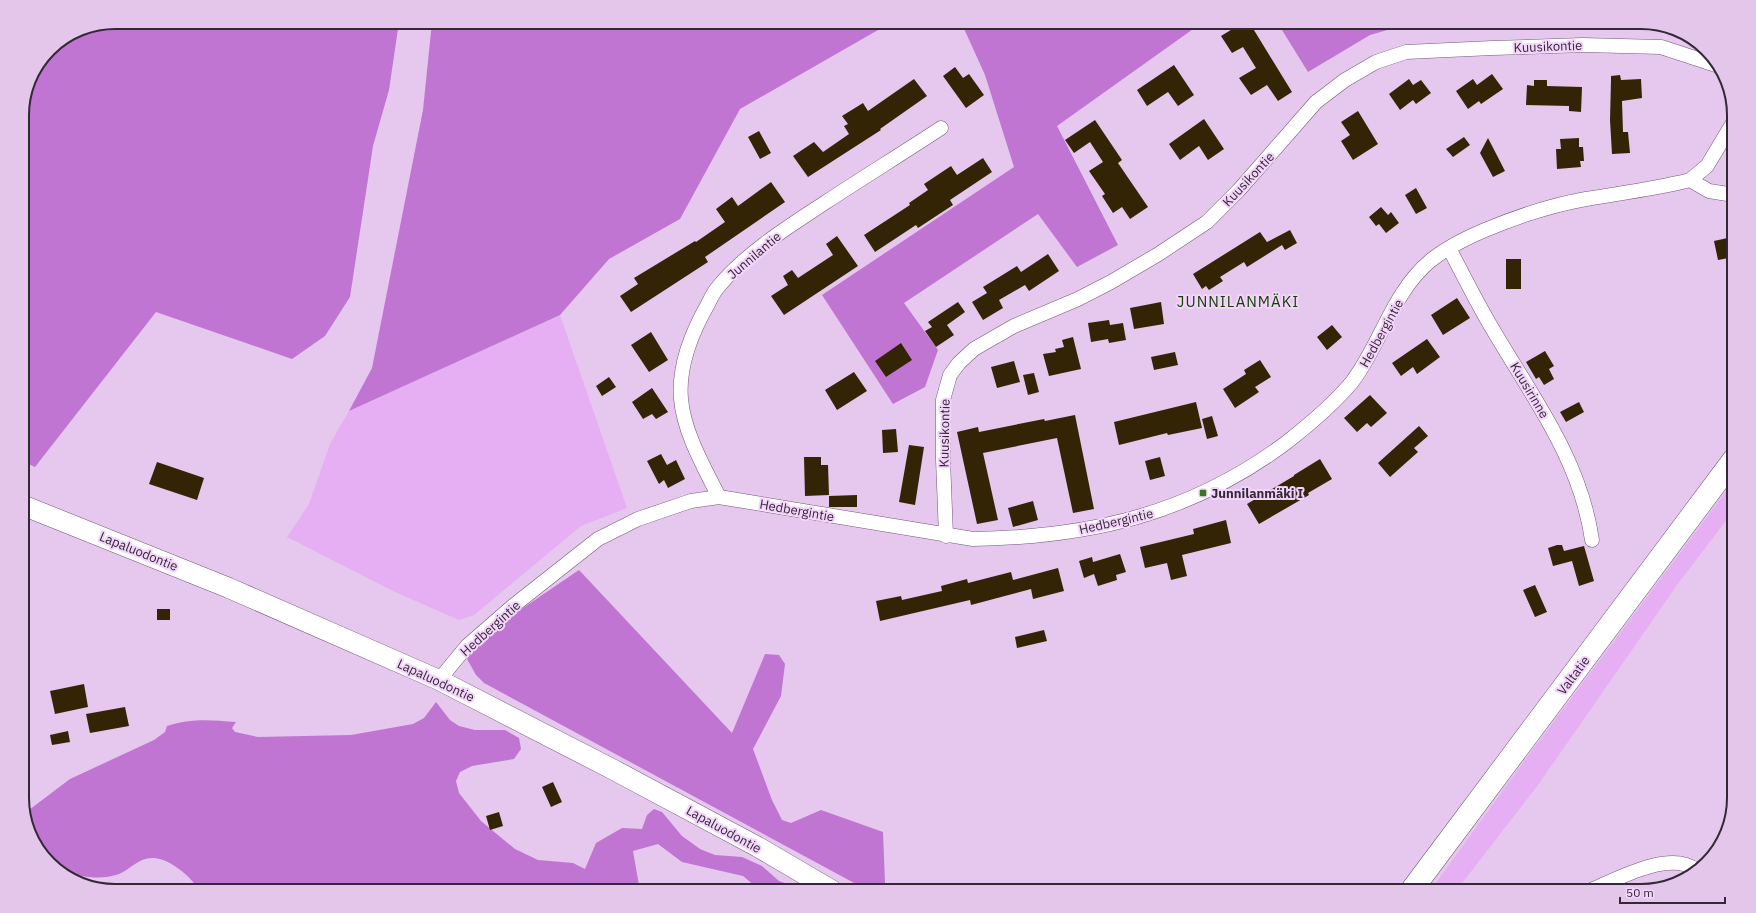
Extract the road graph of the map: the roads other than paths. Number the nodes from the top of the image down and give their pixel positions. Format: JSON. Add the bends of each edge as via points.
{"nodes":[{"id":1,"x":1710,"y":63,"type":"edge"},
{"id":2,"x":941,"y":128,"type":"dead end"},
{"id":3,"x":1727,"y":133,"type":"edge"},
{"id":4,"x":1690,"y":180,"type":"junction"},
{"id":5,"x":1727,"y":194,"type":"edge"},
{"id":6,"x":1448,"y":248,"type":"junction"},
{"id":7,"x":1727,"y":468,"type":"edge"},
{"id":8,"x":719,"y":497,"type":"junction"},
{"id":9,"x":29,"y":508,"type":"edge"},
{"id":10,"x":946,"y":536,"type":"junction"},
{"id":11,"x":1592,"y":540,"type":"dead end"},
{"id":12,"x":439,"y":680,"type":"junction"},
{"id":13,"x":1691,"y":868,"type":"edge"},
{"id":14,"x":821,"y":884,"type":"edge"},
{"id":15,"x":1417,"y":884,"type":"edge"},
{"id":16,"x":1606,"y":884,"type":"edge"}],
"edges":[{"from":1,"to":10,"type":"street","name":"Kuusikontie","via":[[1661,47],[1583,45],[1406,52],[1376,62],[1345,80],[1316,102],[1239,190],[1207,222],[1111,282],[1014,326],[974,349],[959,363],[950,375],[943,400]]},
{"from":2,"to":8,"type":"street","name":"Junnilantie","via":[[793,223],[738,265],[718,286],[702,314],[684,361],[681,400],[687,426]]},
{"from":3,"to":4,"type":"street","via":[[1707,166]]},
{"from":4,"to":5,"type":"street","via":[[1709,191]]},
{"from":4,"to":6,"type":"street","name":"Hedbergintie","via":[[1556,206],[1499,224]]},
{"from":6,"to":10,"type":"street","name":"Hedbergintie","via":[[1429,262],[1414,278],[1399,299],[1360,371],[1346,388],[1313,422],[1258,463],[1176,505],[1137,518],[1062,534],[980,539]]},
{"from":6,"to":11,"type":"street","name":"Kuusirinne","via":[[1489,324],[1560,443],[1588,514]]},
{"from":7,"to":15,"type":"highway","name":"Valtatie"},
{"from":8,"to":10,"type":"street","name":"Hedbergintie"},
{"from":8,"to":12,"type":"street","name":"Hedbergintie","via":[[691,501],[638,519],[598,538],[467,646]]},
{"from":9,"to":12,"type":"main road","name":"Lapaluodontie","via":[[229,588]]},
{"from":12,"to":14,"type":"main road","name":"Lapaluodontie","via":[[608,766]]},
{"from":13,"to":16,"type":"street","via":[[1669,863],[1650,866]]}]}
